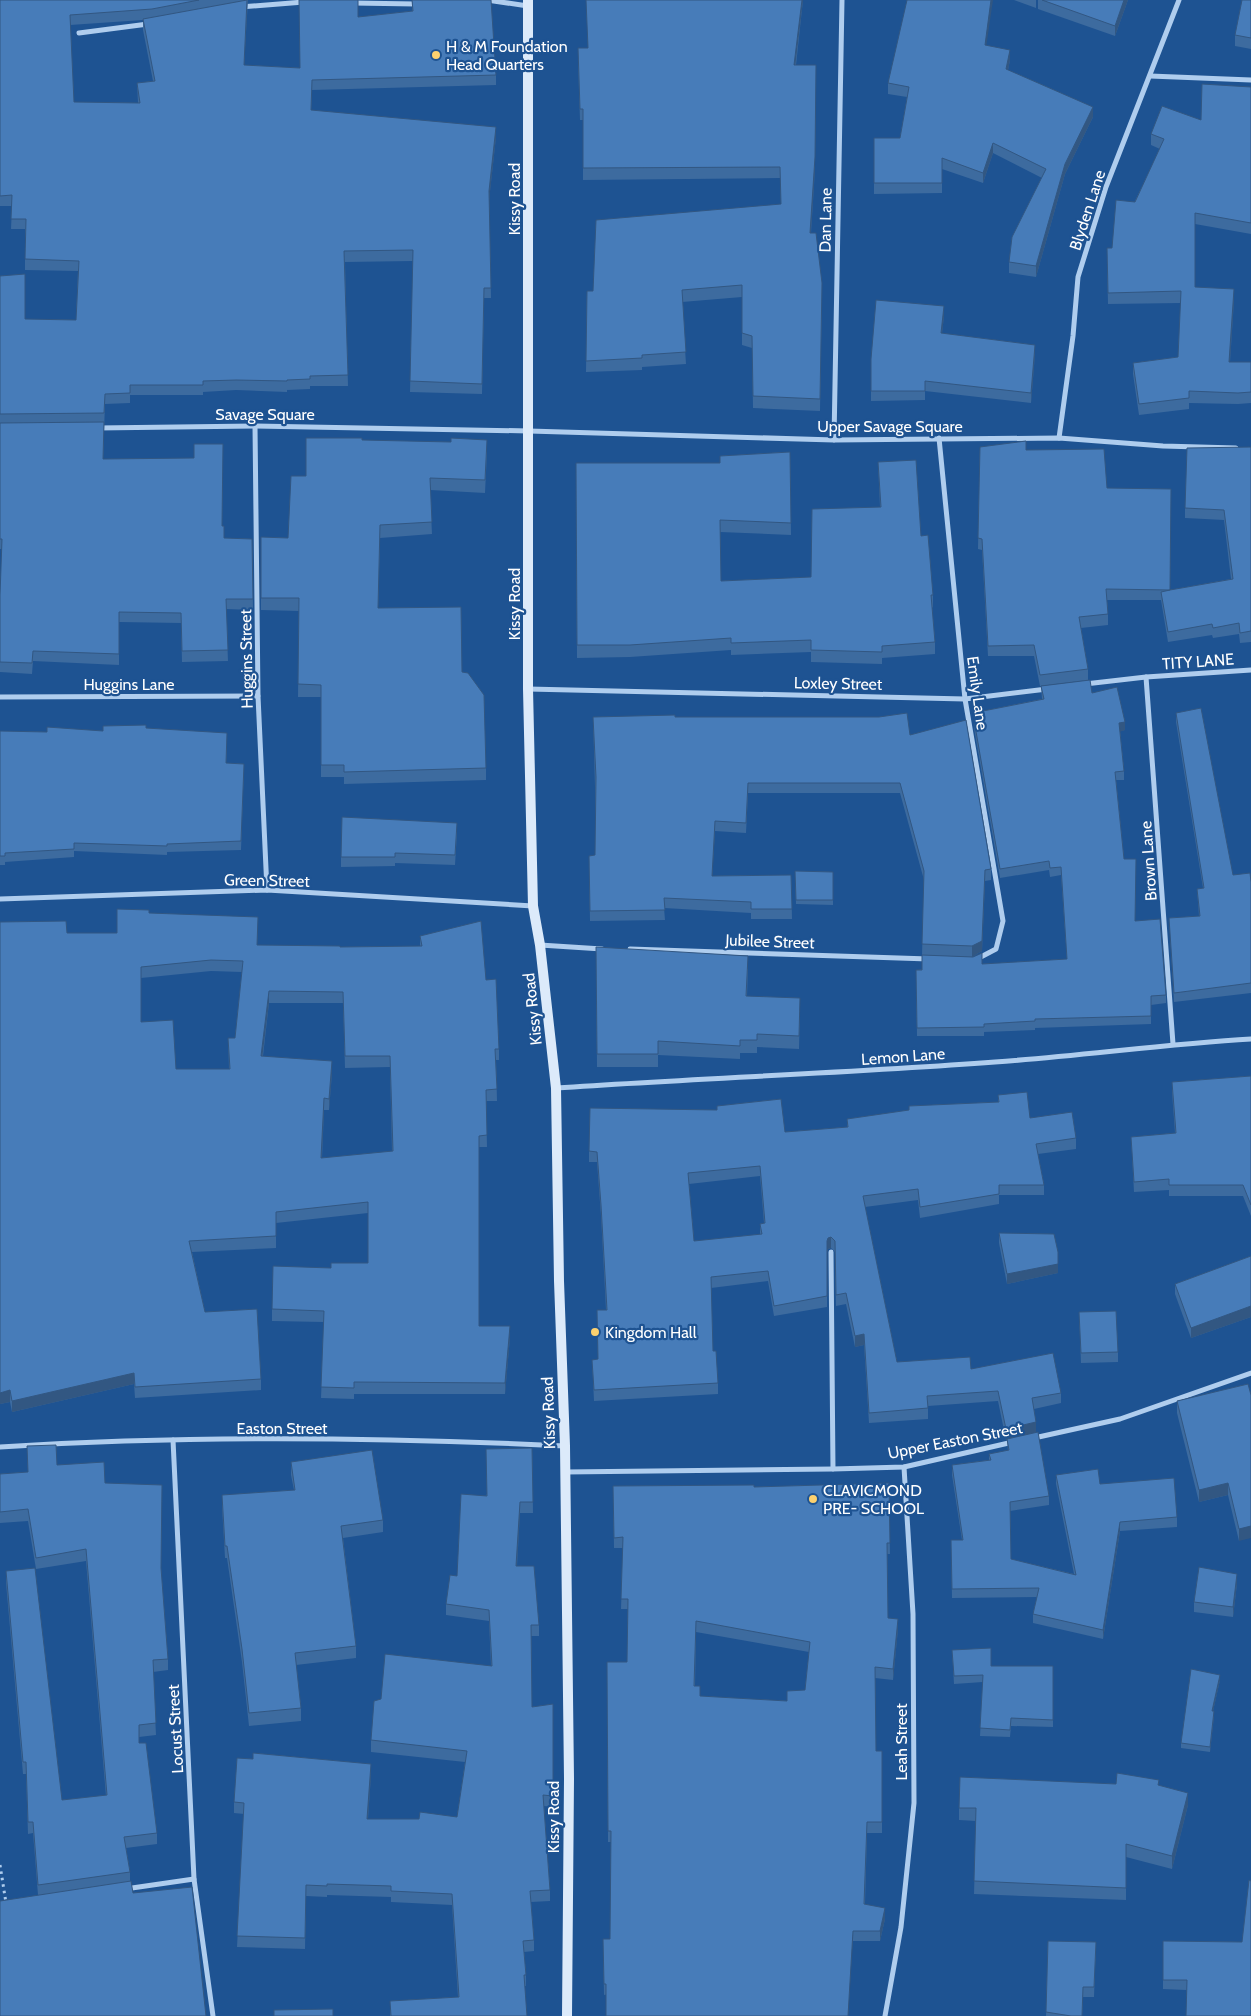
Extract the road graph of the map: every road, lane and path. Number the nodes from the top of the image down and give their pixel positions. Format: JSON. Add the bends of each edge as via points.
{"nodes":[{"id":1,"x":487,"y":0,"type":"edge"},
{"id":2,"x":842,"y":0,"type":"edge"},
{"id":3,"x":1180,"y":0,"type":"edge"},
{"id":4,"x":311,"y":1,"type":"edge"},
{"id":5,"x":345,"y":2,"type":"edge"},
{"id":6,"x":528,"y":3,"type":"edge"},
{"id":7,"x":419,"y":4,"type":"edge"},
{"id":8,"x":231,"y":9,"type":"edge"},
{"id":9,"x":153,"y":24,"type":"edge"},
{"id":10,"x":79,"y":33,"type":"edge"},
{"id":11,"x":1150,"y":76,"type":"junction"},
{"id":12,"x":1251,"y":80,"type":"edge"},
{"id":13,"x":255,"y":426,"type":"junction"},
{"id":14,"x":88,"y":428,"type":"edge"},
{"id":15,"x":529,"y":431,"type":"junction"},
{"id":16,"x":939,"y":438,"type":"junction"},
{"id":17,"x":1059,"y":438,"type":"junction"},
{"id":18,"x":834,"y":440,"type":"junction"},
{"id":19,"x":1241,"y":448,"type":"edge"},
{"id":20,"x":1251,"y":670,"type":"edge"},
{"id":21,"x":1146,"y":677,"type":"junction"},
{"id":22,"x":1079,"y":685,"type":"edge"},
{"id":23,"x":1051,"y":688,"type":"edge"},
{"id":24,"x":528,"y":689,"type":"junction"},
{"id":25,"x":258,"y":696,"type":"junction"},
{"id":26,"x":0,"y":697,"type":"edge"},
{"id":27,"x":965,"y":699,"type":"junction"},
{"id":28,"x":268,"y":890,"type":"junction"},
{"id":29,"x":0,"y":899,"type":"edge"},
{"id":30,"x":533,"y":906,"type":"junction"},
{"id":31,"x":540,"y":945,"type":"junction"},
{"id":32,"x":604,"y":949,"type":"edge"},
{"id":33,"x":623,"y":949,"type":"edge"},
{"id":34,"x":934,"y":960,"type":"edge"},
{"id":35,"x":973,"y":961,"type":"edge"},
{"id":36,"x":1251,"y":1039,"type":"edge"},
{"id":37,"x":1174,"y":1044,"type":"junction"},
{"id":38,"x":556,"y":1088,"type":"junction"},
{"id":39,"x":831,"y":1252,"type":"edge"},
{"id":40,"x":1251,"y":1373,"type":"edge"},
{"id":41,"x":173,"y":1440,"type":"junction"},
{"id":42,"x":1025,"y":1440,"type":"edge"},
{"id":43,"x":1016,"y":1442,"type":"edge"},
{"id":44,"x":565,"y":1446,"type":"junction"},
{"id":45,"x":0,"y":1447,"type":"edge"},
{"id":46,"x":904,"y":1467,"type":"junction"},
{"id":47,"x":834,"y":1469,"type":"junction"},
{"id":48,"x":565,"y":1472,"type":"junction"},
{"id":49,"x":0,"y":1865,"type":"edge"},
{"id":50,"x":194,"y":1879,"type":"junction"},
{"id":51,"x":115,"y":1890,"type":"edge"},
{"id":52,"x":6,"y":1906,"type":"edge"},
{"id":53,"x":213,"y":2016,"type":"edge"},
{"id":54,"x":567,"y":2016,"type":"edge"},
{"id":55,"x":885,"y":2016,"type":"edge"}],
"edges":[{"from":1,"to":6,"type":"street"},
{"from":2,"to":18,"type":"street","name":"Dan Lane"},
{"from":3,"to":11,"type":"street","name":"Blyden Lane"},
{"from":4,"to":8,"type":"street"},
{"from":5,"to":7,"type":"street"},
{"from":6,"to":15,"type":"main road","name":"Kissy Road"},
{"from":9,"to":10,"type":"street"},
{"from":11,"to":12,"type":"street"},
{"from":11,"to":17,"type":"street","name":"Blyden Lane","via":[[1106,187],[1078,277]]},
{"from":13,"to":14,"type":"street","name":"Savage Square"},
{"from":13,"to":15,"type":"street","name":"Savage Square"},
{"from":13,"to":25,"type":"street","name":"Huggins Street"},
{"from":15,"to":18,"type":"street","name":"Upper Savage Square"},
{"from":15,"to":24,"type":"main road","name":"Kissy Road"},
{"from":16,"to":17,"type":"street","name":"Upper Savage Square"},
{"from":16,"to":18,"type":"street","name":"Upper Savage Square"},
{"from":16,"to":27,"type":"street","name":"Emily Lane"},
{"from":17,"to":19,"type":"street","name":"Upper Savage Square"},
{"from":20,"to":21,"type":"street","name":"TITY LANE"},
{"from":21,"to":22,"type":"street"},
{"from":21,"to":37,"type":"street","name":"Brown Lane"},
{"from":23,"to":27,"type":"street","name":"Loxley Street"},
{"from":24,"to":27,"type":"street","name":"Loxley Street"},
{"from":24,"to":30,"type":"main road","name":"Kissy Road"},
{"from":25,"to":26,"type":"street","name":"Huggins Lane"},
{"from":25,"to":28,"type":"street","name":"Huggins Street"},
{"from":27,"to":35,"type":"street","name":"Emily Lane","via":[[1003,921],[996,949]]},
{"from":28,"to":29,"type":"street","name":"Green Street"},
{"from":28,"to":30,"type":"street","name":"Green Street"},
{"from":30,"to":31,"type":"main road","name":"Kissy Road"},
{"from":31,"to":32,"type":"street"},
{"from":31,"to":38,"type":"main road","name":"Kissy Road"},
{"from":33,"to":34,"type":"street","name":"Jubilee Street"},
{"from":36,"to":37,"type":"street","name":"Lemon Lane"},
{"from":37,"to":38,"type":"street","name":"Lemon Lane","via":[[997,1062]]},
{"from":38,"to":44,"type":"main road","name":"Kissy Road"},
{"from":39,"to":47,"type":"street"},
{"from":40,"to":42,"type":"street","name":"Upper Easton Street","via":[[1120,1419]]},
{"from":41,"to":44,"type":"street","name":"Easton Street","via":[[446,1440]]},
{"from":41,"to":45,"type":"street","name":"Easton Street"},
{"from":41,"to":50,"type":"street","name":"Locust Street"},
{"from":43,"to":46,"type":"street","name":"Upper Easton Street"},
{"from":44,"to":48,"type":"main road","name":"Kissy Road"},
{"from":46,"to":47,"type":"street","name":"Upper Easton Street"},
{"from":46,"to":55,"type":"street","name":"Leah Street","via":[[912,1614],[914,1803],[901,1927]]},
{"from":47,"to":48,"type":"street","name":"Upper Easton Street"},
{"from":48,"to":54,"type":"main road","name":"Kissy Road","via":[[569,1779]]},
{"from":49,"to":52,"type":"path"},
{"from":50,"to":51,"type":"street"},
{"from":50,"to":53,"type":"street","name":"Locust Street"}]}
